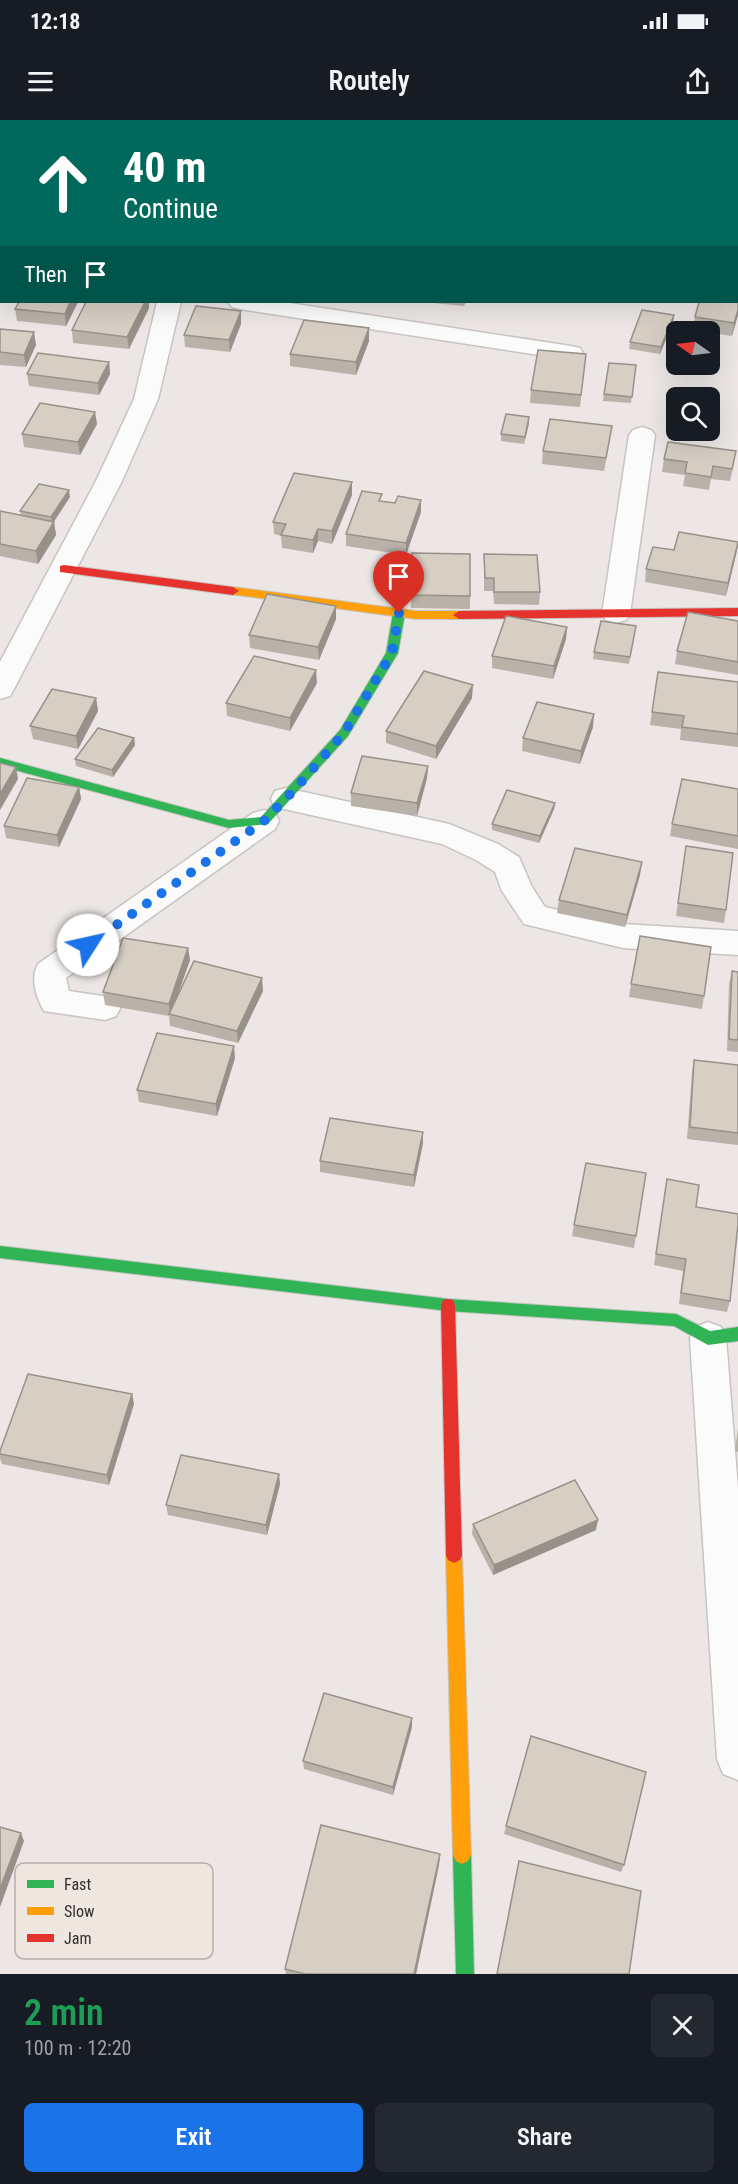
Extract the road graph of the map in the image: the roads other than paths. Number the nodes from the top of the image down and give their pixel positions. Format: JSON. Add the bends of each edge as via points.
{"nodes":[{"id":1,"x":169,"y":303,"type":"edge"},
{"id":2,"x":246,"y":303,"type":"edge"},
{"id":3,"x":571,"y":353,"type":"edge"},
{"id":4,"x":642,"y":435,"type":"dead end"},
{"id":5,"x":64,"y":569,"type":"junction"},
{"id":6,"x":738,"y":612,"type":"edge"},
{"id":7,"x":399,"y":613,"type":"junction"},
{"id":8,"x":616,"y":614,"type":"junction"},
{"id":9,"x":0,"y":689,"type":"edge"},
{"id":10,"x":0,"y":762,"type":"edge"},
{"id":11,"x":286,"y":799,"type":"junction"},
{"id":12,"x":264,"y":821,"type":"junction"},
{"id":13,"x":738,"y":943,"type":"edge"},
{"id":14,"x":105,"y":1007,"type":"edge"},
{"id":15,"x":0,"y":1252,"type":"edge"},
{"id":16,"x":448,"y":1305,"type":"junction"},
{"id":17,"x":723,"y":1336,"type":"edge"},
{"id":18,"x":738,"y":1759,"type":"edge"},
{"id":19,"x":465,"y":1974,"type":"edge"}],
"edges":[{"from":1,"to":5,"type":"street","via":[[146,399]]},
{"from":2,"to":3,"type":"street"},
{"from":4,"to":8,"type":"street"},
{"from":5,"to":7,"type":"street"},
{"from":5,"to":9,"type":"street"},
{"from":6,"to":8,"type":"street"},
{"from":7,"to":8,"type":"street"},
{"from":7,"to":11,"type":"street","via":[[392,653],[344,733]]},
{"from":10,"to":12,"type":"street","via":[[229,824]]},
{"from":11,"to":12,"type":"street"},
{"from":11,"to":13,"type":"street","via":[[450,835],[487,852],[508,865],[518,891],[535,916],[623,936]]},
{"from":12,"to":14,"type":"street","via":[[49,973],[55,1002]]},
{"from":15,"to":16,"type":"street"},
{"from":16,"to":17,"type":"street","via":[[676,1320]]},
{"from":16,"to":19,"type":"street"},
{"from":17,"to":18,"type":"street"}]}
